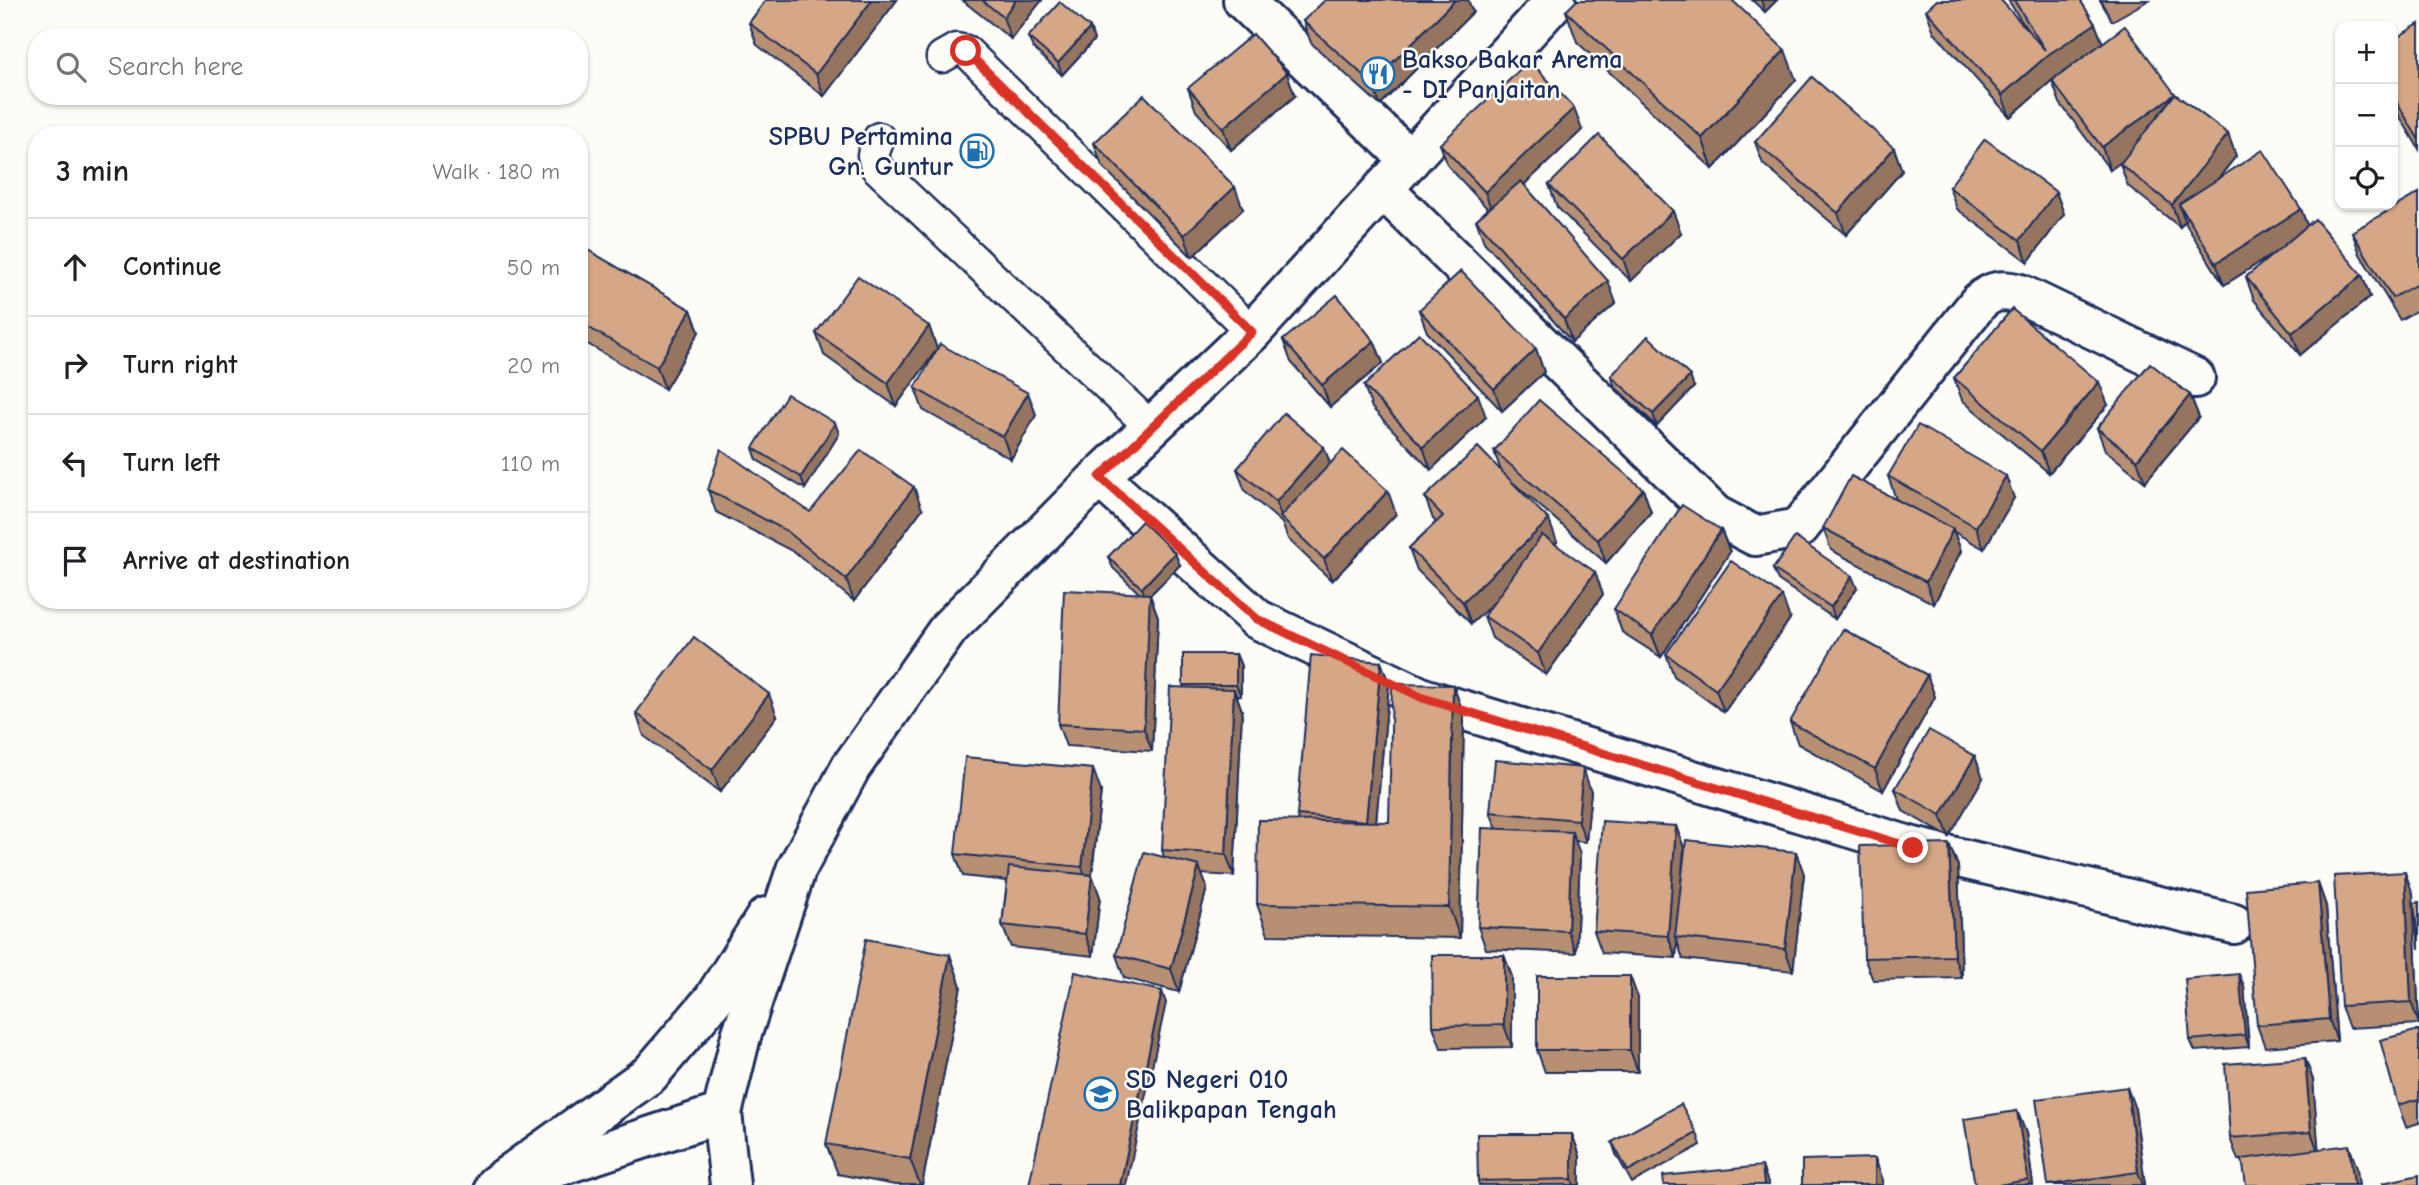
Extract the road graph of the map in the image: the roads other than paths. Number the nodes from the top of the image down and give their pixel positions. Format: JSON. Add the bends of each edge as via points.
{"nodes":[{"id":1,"x":1243,"y":0,"type":"edge"},
{"id":2,"x":1556,"y":0,"type":"edge"},
{"id":3,"x":942,"y":57,"type":"dead end"},
{"id":4,"x":879,"y":138,"type":"dead end"},
{"id":5,"x":1410,"y":160,"type":"junction"},
{"id":6,"x":1383,"y":189,"type":"junction"},
{"id":7,"x":1252,"y":332,"type":"junction"},
{"id":8,"x":2195,"y":378,"type":"dead end"},
{"id":9,"x":1152,"y":427,"type":"junction"},
{"id":10,"x":1100,"y":477,"type":"junction"},
{"id":11,"x":796,"y":870,"type":"junction"},
{"id":12,"x":2234,"y":924,"type":"dead end"},
{"id":13,"x":722,"y":1113,"type":"junction"},
{"id":14,"x":721,"y":1182,"type":"edge"},
{"id":15,"x":495,"y":1185,"type":"edge"},
{"id":16,"x":501,"y":1185,"type":"edge"}],
"edges":[{"from":1,"to":5,"type":"street"},
{"from":2,"to":5,"type":"street"},
{"from":3,"to":7,"type":"lane","via":[[956,49],[966,51]]},
{"from":4,"to":9,"type":"lane","via":[[873,155],[876,167]]},
{"from":5,"to":6,"type":"street"},
{"from":6,"to":7,"type":"street"},
{"from":6,"to":8,"type":"street","via":[[1714,515],[1755,536],[1799,528],[1990,293],[2020,294]]},
{"from":7,"to":9,"type":"street"},
{"from":9,"to":10,"type":"street"},
{"from":10,"to":11,"type":"street","via":[[949,628],[851,767]]},
{"from":10,"to":12,"type":"street","via":[[1257,619],[1423,698],[1913,848]]},
{"from":11,"to":13,"type":"street","via":[[741,1036]]},
{"from":11,"to":15,"type":"street","via":[[713,1000],[650,1074]]},
{"from":13,"to":14,"type":"street"},
{"from":13,"to":16,"type":"street"}]}
